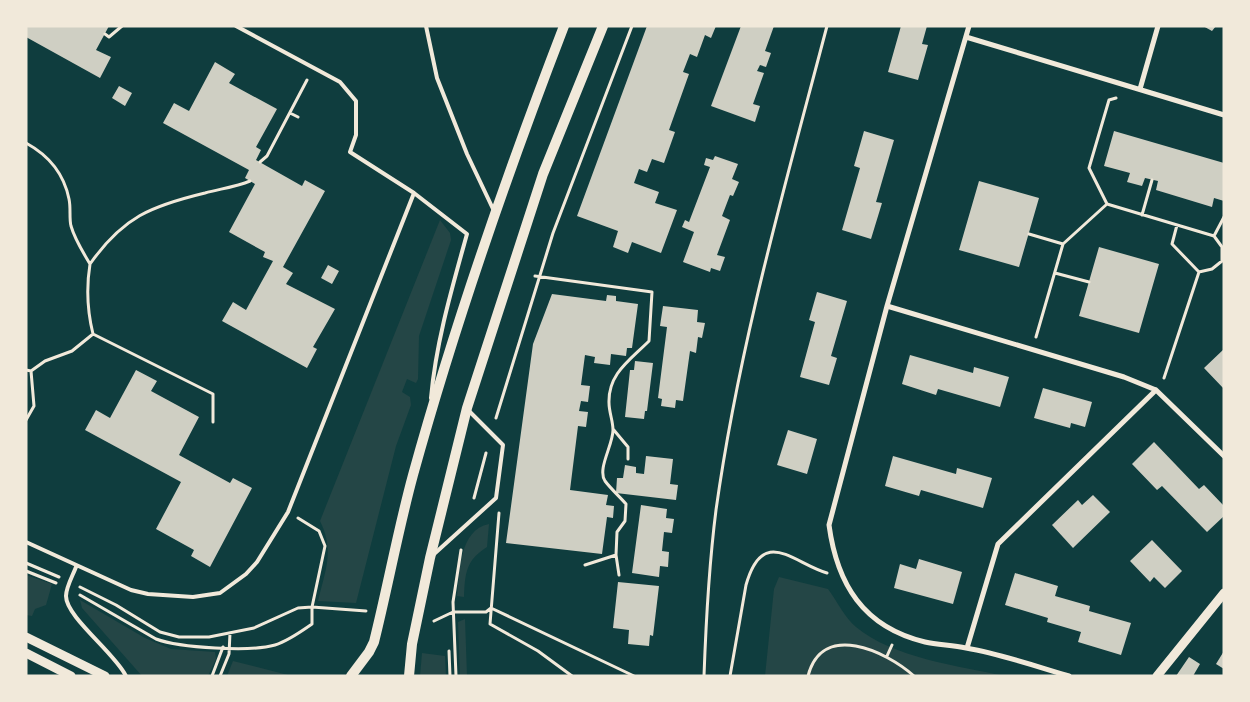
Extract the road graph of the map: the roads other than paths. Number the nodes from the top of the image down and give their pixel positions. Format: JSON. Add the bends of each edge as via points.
{"nodes":[{"id":1,"x":236,"y":26,"type":"edge"},
{"id":2,"x":426,"y":26,"type":"edge"},
{"id":3,"x":564,"y":26,"type":"edge"},
{"id":4,"x":603,"y":26,"type":"edge"},
{"id":5,"x":969,"y":26,"type":"edge"},
{"id":6,"x":1158,"y":26,"type":"edge"},
{"id":7,"x":966,"y":37,"type":"junction"},
{"id":8,"x":1140,"y":89,"type":"junction"},
{"id":9,"x":1224,"y":115,"type":"edge"},
{"id":10,"x":414,"y":193,"type":"junction"},
{"id":11,"x":494,"y":212,"type":"junction"},
{"id":12,"x":887,"y":306,"type":"junction"},
{"id":13,"x":1156,"y":390,"type":"junction"},
{"id":14,"x":466,"y":408,"type":"junction"},
{"id":15,"x":429,"y":418,"type":"junction"},
{"id":16,"x":1224,"y":456,"type":"edge"},
{"id":17,"x":26,"y":542,"type":"edge"},
{"id":18,"x":430,"y":558,"type":"junction"},
{"id":19,"x":76,"y":567,"type":"junction"},
{"id":20,"x":1224,"y":593,"type":"edge"},
{"id":21,"x":26,"y":637,"type":"edge"},
{"id":22,"x":967,"y":648,"type":"junction"},
{"id":23,"x":26,"y":654,"type":"edge"},
{"id":24,"x":71,"y":676,"type":"edge"},
{"id":25,"x":105,"y":676,"type":"edge"},
{"id":26,"x":126,"y":676,"type":"edge"},
{"id":27,"x":351,"y":676,"type":"edge"},
{"id":28,"x":409,"y":676,"type":"edge"},
{"id":29,"x":1069,"y":676,"type":"edge"},
{"id":30,"x":1157,"y":676,"type":"edge"}],
"edges":[{"from":1,"to":10,"type":"lane","via":[[340,82],[356,101],[356,135],[350,152]]},
{"from":2,"to":11,"type":"lane","via":[[437,78]]},
{"from":3,"to":11,"type":"main road"},
{"from":4,"to":14,"type":"main road","via":[[543,174]]},
{"from":5,"to":7,"type":"street"},
{"from":6,"to":8,"type":"street"},
{"from":7,"to":8,"type":"street"},
{"from":7,"to":12,"type":"street"},
{"from":8,"to":9,"type":"street"},
{"from":10,"to":15,"type":"lane","via":[[467,234],[442,326],[433,371]]},
{"from":10,"to":19,"type":"lane","via":[[288,512],[257,562],[220,593],[193,597],[131,590]]},
{"from":11,"to":15,"type":"main road"},
{"from":12,"to":13,"type":"street","via":[[1124,377]]},
{"from":12,"to":22,"type":"street","via":[[829,524],[832,545],[840,574],[851,595],[867,612],[898,633],[925,642]]},
{"from":13,"to":16,"type":"street"},
{"from":13,"to":22,"type":"street","via":[[998,544]]},
{"from":14,"to":18,"type":"main road"},
{"from":14,"to":18,"type":"lane","via":[[503,445],[496,498]]},
{"from":15,"to":27,"type":"main road","via":[[374,642]]},
{"from":17,"to":19,"type":"lane"},
{"from":18,"to":28,"type":"main road","via":[[412,644]]},
{"from":19,"to":26,"type":"lane","via":[[66,595],[67,602]]},
{"from":20,"to":30,"type":"street"},
{"from":21,"to":25,"type":"street"},
{"from":22,"to":29,"type":"street"},
{"from":23,"to":24,"type":"street"}]}
